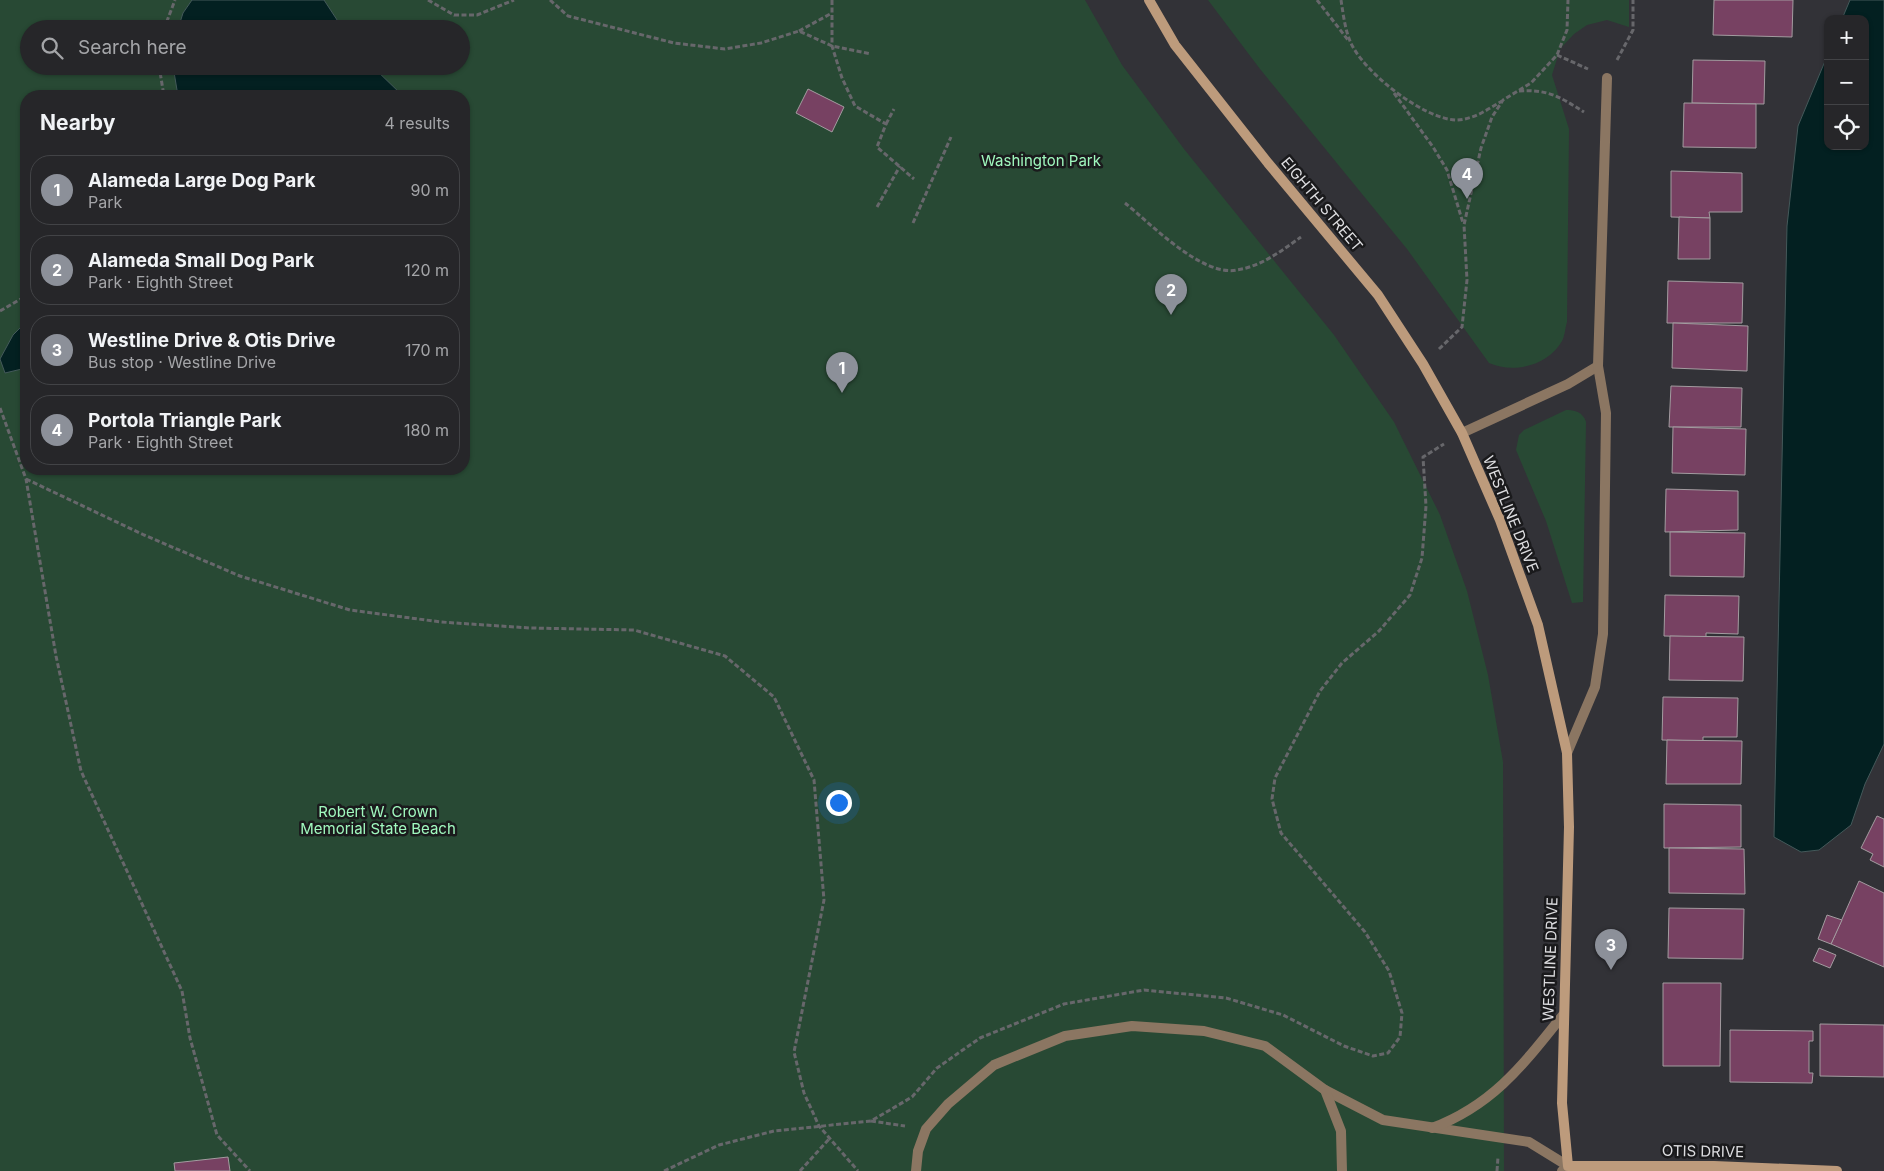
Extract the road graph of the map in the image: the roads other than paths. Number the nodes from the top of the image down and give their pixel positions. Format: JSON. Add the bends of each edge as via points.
{"nodes":[{"id":1,"x":1149,"y":0,"type":"edge"},
{"id":2,"x":1607,"y":78,"type":"road end"},
{"id":3,"x":1598,"y":366,"type":"junction"},
{"id":4,"x":1462,"y":433,"type":"junction"},
{"id":5,"x":1567,"y":753,"type":"junction"},
{"id":6,"x":1563,"y":1015,"type":"junction"},
{"id":7,"x":1325,"y":1090,"type":"junction"},
{"id":8,"x":1430,"y":1128,"type":"junction"},
{"id":9,"x":1565,"y":1168,"type":"edge"},
{"id":10,"x":916,"y":1171,"type":"edge"},
{"id":11,"x":1342,"y":1171,"type":"edge"},
{"id":12,"x":1837,"y":1171,"type":"edge"}],
"edges":[{"from":1,"to":4,"type":"main road","name":"EIGHTH STREET","via":[[1176,45],[1378,295],[1423,364]]},
{"from":2,"to":3,"type":"street","name":"WESTLINE DRIVE"},
{"from":3,"to":4,"type":"street","via":[[1568,384]]},
{"from":3,"to":5,"type":"street","name":"WESTLINE DRIVE","via":[[1606,413],[1603,634],[1594,687]]},
{"from":4,"to":5,"type":"main road","name":"WESTLINE DRIVE","via":[[1500,520],[1538,625]]},
{"from":5,"to":6,"type":"main road","name":"WESTLINE DRIVE","via":[[1570,827]]},
{"from":6,"to":8,"type":"street","via":[[1500,1089],[1458,1118]]},
{"from":6,"to":9,"type":"main road","name":"WESTLINE DRIVE"},
{"from":7,"to":8,"type":"street","via":[[1383,1120]]},
{"from":7,"to":10,"type":"street","via":[[1265,1046],[1204,1031],[1132,1026],[1065,1036],[994,1065],[948,1104],[926,1129],[918,1151]]},
{"from":7,"to":11,"type":"street","via":[[1342,1131]]},
{"from":8,"to":9,"type":"street","via":[[1529,1142]]},
{"from":9,"to":12,"type":"main road","name":"OTIS DRIVE","via":[[1714,1166]]}]}
